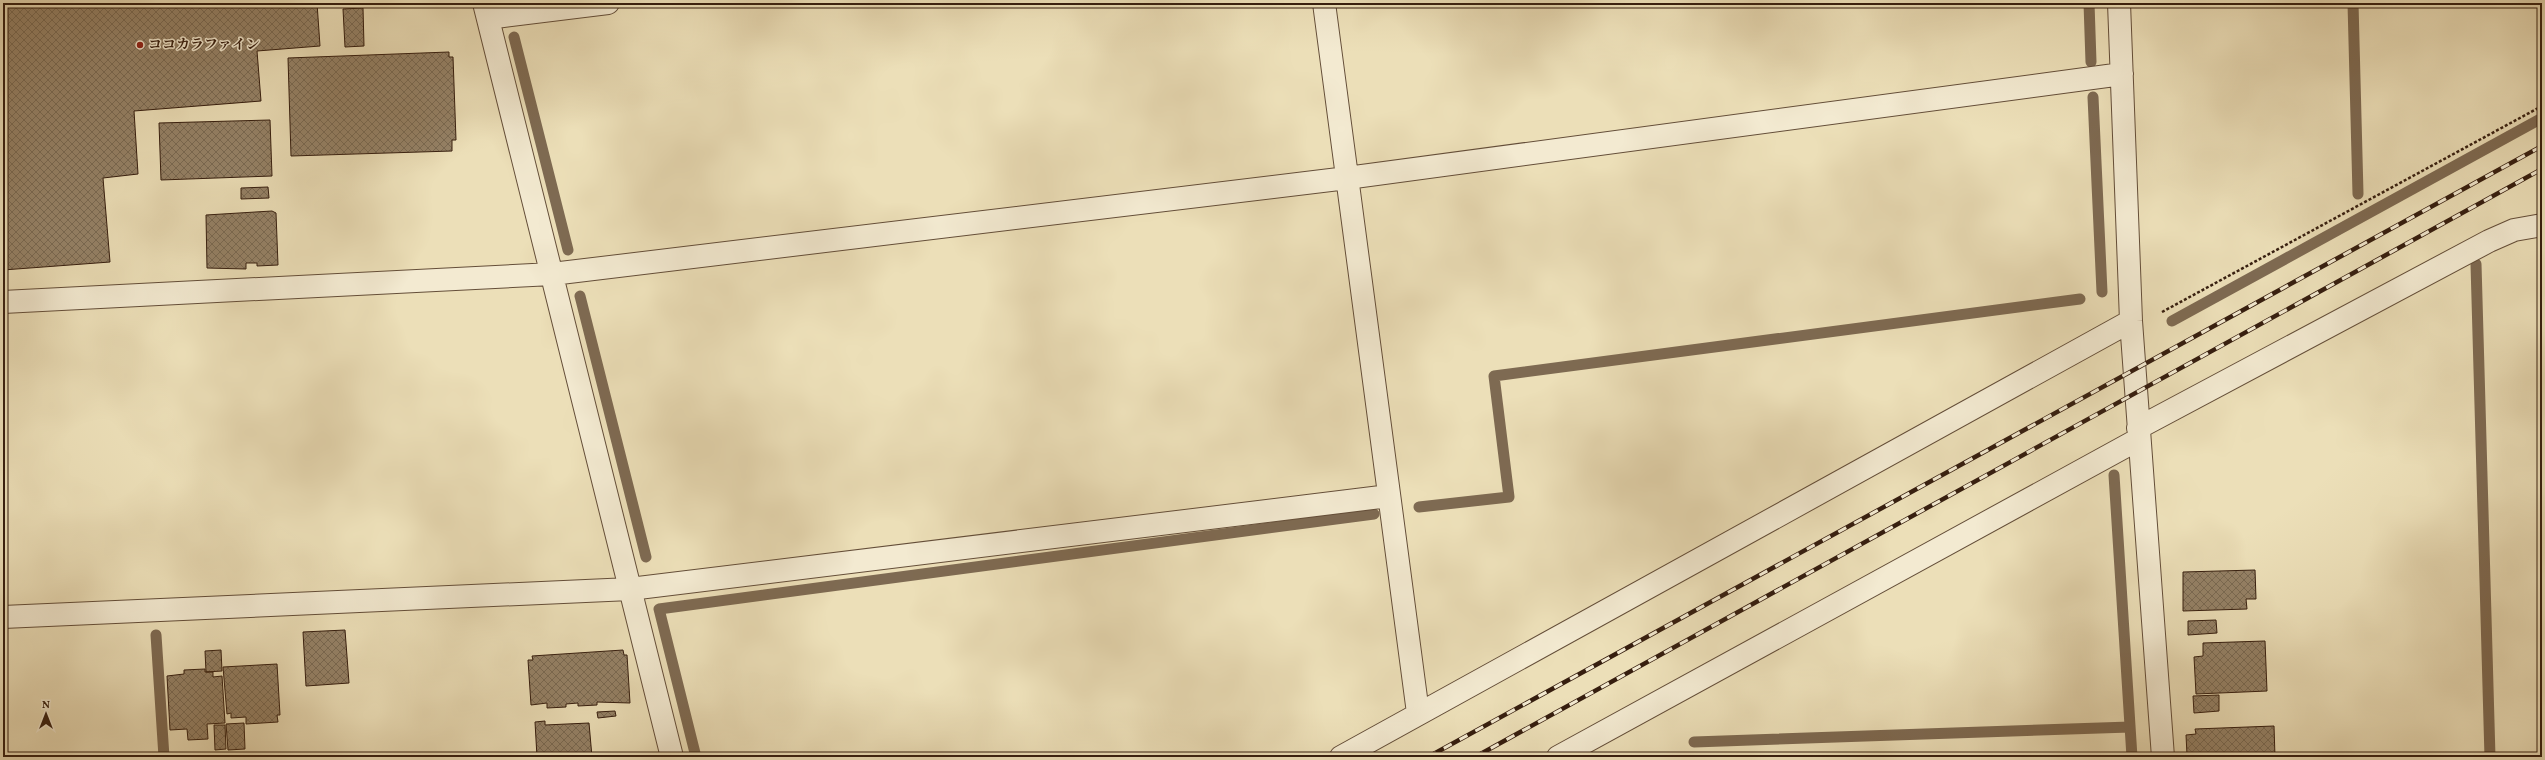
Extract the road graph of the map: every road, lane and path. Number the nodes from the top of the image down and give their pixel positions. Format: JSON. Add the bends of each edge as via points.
{"nodes":[{"id":1,"x":608,"y":3,"type":"edge"},
{"id":2,"x":1324,"y":3,"type":"edge"},
{"id":3,"x":2119,"y":3,"type":"edge"},
{"id":4,"x":486,"y":10,"type":"edge"},
{"id":5,"x":2122,"y":74,"type":"junction"},
{"id":6,"x":2542,"y":106,"type":"edge"},
{"id":7,"x":1347,"y":178,"type":"junction"},
{"id":8,"x":2542,"y":225,"type":"edge"},
{"id":9,"x":552,"y":274,"type":"junction"},
{"id":10,"x":3,"y":302,"type":"edge"},
{"id":11,"x":2132,"y":325,"type":"junction"},
{"id":12,"x":2139,"y":433,"type":"junction"},
{"id":13,"x":1389,"y":496,"type":"junction"},
{"id":14,"x":630,"y":589,"type":"junction"},
{"id":15,"x":3,"y":617,"type":"edge"},
{"id":16,"x":1418,"y":713,"type":"junction"},
{"id":17,"x":672,"y":757,"type":"edge"},
{"id":18,"x":1341,"y":757,"type":"edge"},
{"id":19,"x":1558,"y":757,"type":"edge"},
{"id":20,"x":2163,"y":757,"type":"edge"}],
"edges":[{"from":1,"to":4,"type":"street"},
{"from":2,"to":7,"type":"street"},
{"from":3,"to":5,"type":"street"},
{"from":4,"to":9,"type":"street"},
{"from":5,"to":7,"type":"street"},
{"from":5,"to":11,"type":"street"},
{"from":6,"to":11,"type":"path"},
{"from":7,"to":9,"type":"street"},
{"from":7,"to":13,"type":"street"},
{"from":8,"to":12,"type":"street","via":[[2514,230],[2489,241]]},
{"from":9,"to":10,"type":"street"},
{"from":9,"to":14,"type":"street"},
{"from":11,"to":12,"type":"street"},
{"from":11,"to":16,"type":"street"},
{"from":12,"to":19,"type":"street"},
{"from":12,"to":20,"type":"street"},
{"from":13,"to":14,"type":"street"},
{"from":13,"to":16,"type":"street"},
{"from":14,"to":15,"type":"street"},
{"from":14,"to":17,"type":"street"},
{"from":16,"to":18,"type":"street"}]}
